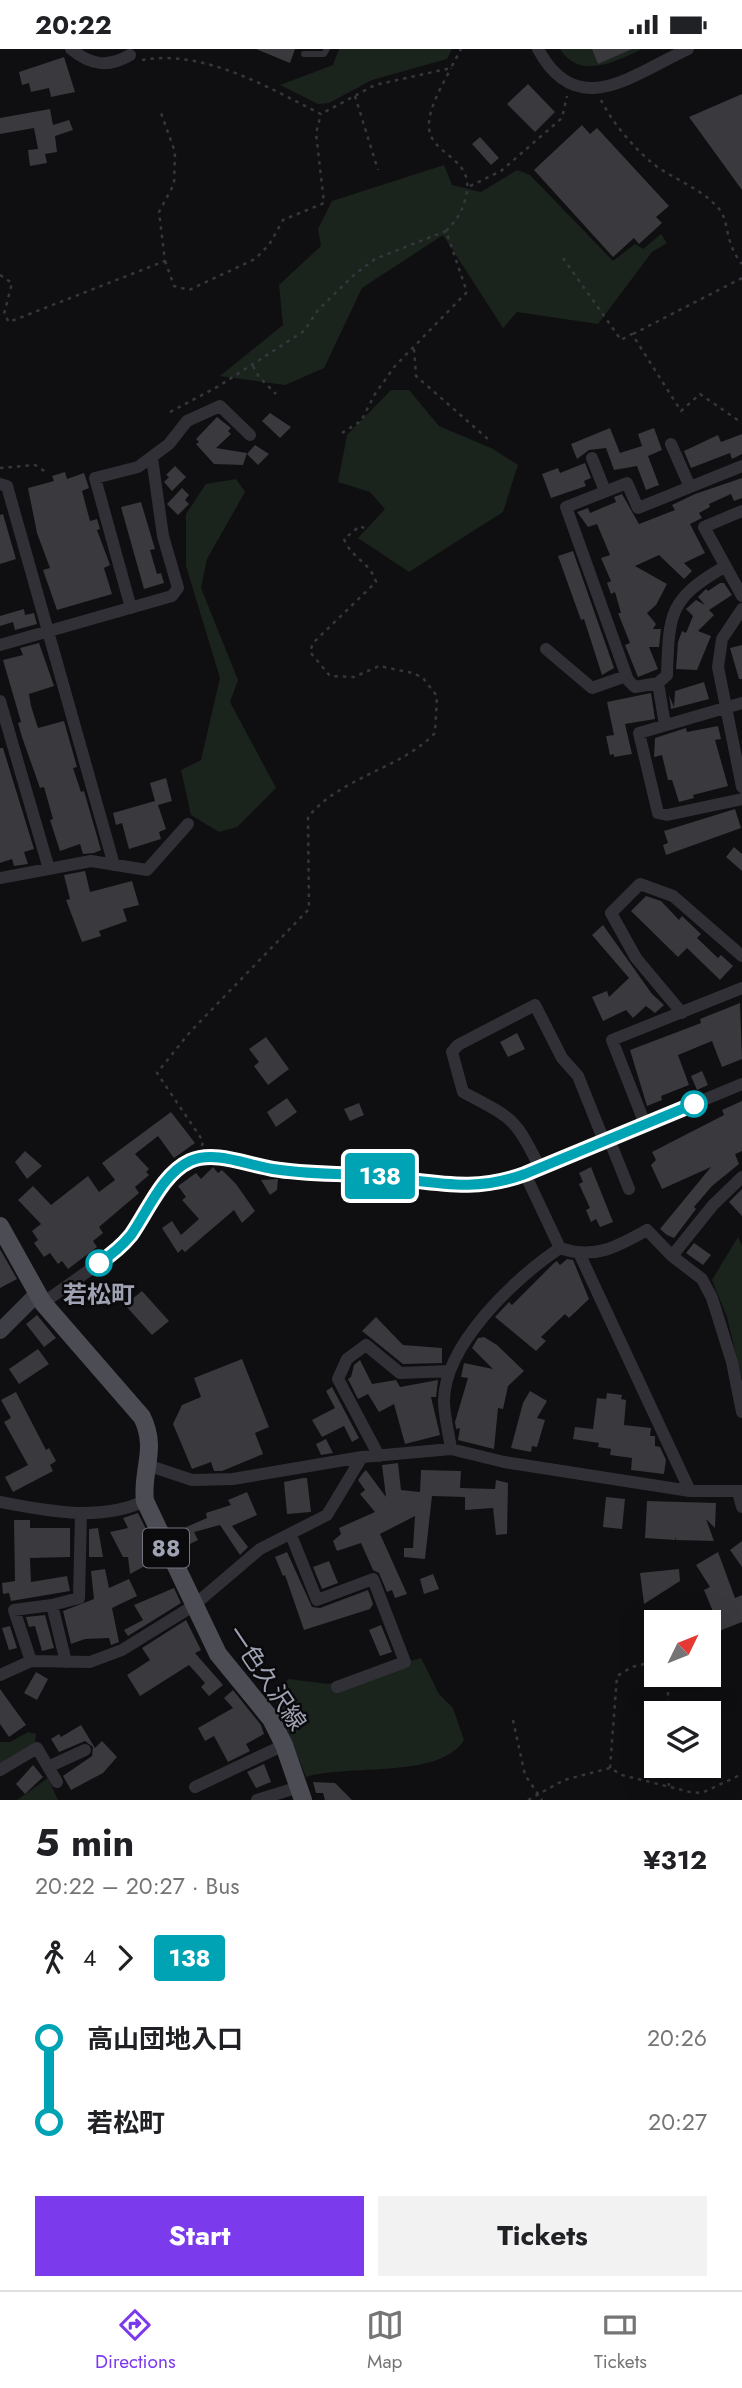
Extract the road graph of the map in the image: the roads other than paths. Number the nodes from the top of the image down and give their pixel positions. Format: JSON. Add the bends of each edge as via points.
{"nodes":[{"id":1,"x":71,"y":49,"type":"edge"},
{"id":2,"x":327,"y":49,"type":"edge"},
{"id":3,"x":538,"y":49,"type":"edge"},
{"id":4,"x":688,"y":49,"type":"edge"},
{"id":5,"x":304,"y":54,"type":"dead end"},
{"id":6,"x":134,"y":55,"type":"edge"},
{"id":7,"x":250,"y":435,"type":"dead end"},
{"id":8,"x":671,"y":444,"type":"dead end"},
{"id":9,"x":152,"y":458,"type":"junction"},
{"id":10,"x":592,"y":458,"type":"dead end"},
{"id":11,"x":742,"y":466,"type":"edge"},
{"id":12,"x":0,"y":484,"type":"edge"},
{"id":13,"x":690,"y":487,"type":"junction"},
{"id":14,"x":605,"y":491,"type":"junction"},
{"id":15,"x":742,"y":511,"type":"edge"},
{"id":16,"x":724,"y":566,"type":"junction"},
{"id":17,"x":742,"y":596,"type":"edge"},
{"id":18,"x":131,"y":608,"type":"junction"},
{"id":19,"x":742,"y":609,"type":"edge"},
{"id":20,"x":48,"y":631,"type":"junction"},
{"id":21,"x":0,"y":645,"type":"edge"},
{"id":22,"x":546,"y":649,"type":"dead end"},
{"id":23,"x":626,"y":676,"type":"junction"},
{"id":24,"x":658,"y":683,"type":"junction"},
{"id":25,"x":0,"y":701,"type":"edge"},
{"id":26,"x":742,"y":703,"type":"edge"},
{"id":27,"x":724,"y":711,"type":"junction"},
{"id":28,"x":665,"y":725,"type":"junction"},
{"id":29,"x":742,"y":787,"type":"edge"},
{"id":30,"x":742,"y":799,"type":"edge"},
{"id":31,"x":188,"y":824,"type":"dead end"},
{"id":32,"x":114,"y":865,"type":"junction"},
{"id":33,"x":48,"y":869,"type":"junction"},
{"id":34,"x":0,"y":878,"type":"edge"},
{"id":35,"x":742,"y":956,"type":"edge"},
{"id":36,"x":742,"y":988,"type":"edge"},
{"id":37,"x":682,"y":1013,"type":"junction"},
{"id":38,"x":742,"y":1084,"type":"edge"},
{"id":39,"x":645,"y":1124,"type":"junction"},
{"id":40,"x":607,"y":1140,"type":"junction"},
{"id":41,"x":540,"y":1168,"type":"junction"},
{"id":42,"x":525,"y":1174,"type":"junction"},
{"id":43,"x":742,"y":1177,"type":"edge"},
{"id":44,"x":629,"y":1189,"type":"dead end"},
{"id":45,"x":0,"y":1226,"type":"edge"},
{"id":46,"x":559,"y":1248,"type":"junction"},
{"id":47,"x":580,"y":1255,"type":"junction"},
{"id":48,"x":673,"y":1256,"type":"junction"},
{"id":49,"x":40,"y":1299,"type":"junction"},
{"id":50,"x":0,"y":1331,"type":"edge"},
{"id":51,"x":450,"y":1371,"type":"junction"},
{"id":52,"x":742,"y":1412,"type":"edge"},
{"id":53,"x":451,"y":1449,"type":"junction"},
{"id":54,"x":379,"y":1456,"type":"junction"},
{"id":55,"x":362,"y":1457,"type":"junction"},
{"id":56,"x":150,"y":1466,"type":"junction"},
{"id":57,"x":690,"y":1491,"type":"junction"},
{"id":58,"x":740,"y":1492,"type":"edge"},
{"id":59,"x":145,"y":1501,"type":"junction"},
{"id":60,"x":0,"y":1502,"type":"edge"},
{"id":61,"x":742,"y":1507,"type":"edge"},
{"id":62,"x":80,"y":1513,"type":"junction"},
{"id":63,"x":291,"y":1535,"type":"junction"},
{"id":64,"x":52,"y":1605,"type":"junction"},
{"id":65,"x":193,"y":1606,"type":"junction"},
{"id":66,"x":31,"y":1661,"type":"junction"},
{"id":67,"x":66,"y":1663,"type":"junction"},
{"id":68,"x":0,"y":1675,"type":"edge"},
{"id":69,"x":337,"y":1687,"type":"dead end"},
{"id":70,"x":284,"y":1745,"type":"junction"},
{"id":71,"x":85,"y":1750,"type":"dead end"},
{"id":72,"x":48,"y":1767,"type":"junction"},
{"id":73,"x":0,"y":1770,"type":"edge"},
{"id":74,"x":57,"y":1782,"type":"dead end"},
{"id":75,"x":195,"y":1787,"type":"dead end"},
{"id":76,"x":301,"y":1793,"type":"edge"},
{"id":77,"x":257,"y":1800,"type":"edge"}],
"edges":[{"from":1,"to":6,"type":"street","via":[[99,64]]},
{"from":2,"to":5,"type":"lane","via":[[324,54]]},
{"from":3,"to":4,"type":"street","via":[[549,68],[570,86],[596,91]]},
{"from":7,"to":9,"type":"street","via":[[220,405],[187,421]]},
{"from":8,"to":13,"type":"street"},
{"from":9,"to":18,"type":"street","via":[[163,536],[178,588],[172,596]]},
{"from":9,"to":18,"type":"street","via":[[138,467],[95,478]]},
{"from":10,"to":14,"type":"street"},
{"from":11,"to":13,"type":"street"},
{"from":12,"to":20,"type":"street","via":[[7,486]]},
{"from":13,"to":14,"type":"street","via":[[638,508],[627,483]]},
{"from":14,"to":23,"type":"street","via":[[566,507]]},
{"from":15,"to":16,"type":"street","via":[[704,527]]},
{"from":16,"to":17,"type":"street"},
{"from":16,"to":24,"type":"street","via":[[680,600],[671,618],[667,675]]},
{"from":18,"to":20,"type":"street"},
{"from":19,"to":27,"type":"street","via":[[727,628],[719,652]]},
{"from":20,"to":21,"type":"street"},
{"from":20,"to":32,"type":"street"},
{"from":22,"to":23,"type":"street","via":[[592,688]]},
{"from":23,"to":24,"type":"street","via":[[635,687]]},
{"from":24,"to":28,"type":"street"},
{"from":25,"to":33,"type":"street"},
{"from":26,"to":27,"type":"street"},
{"from":27,"to":28,"type":"street"},
{"from":27,"to":29,"type":"street"},
{"from":28,"to":30,"type":"street","via":[[639,733],[658,813]]},
{"from":31,"to":32,"type":"street","via":[[147,870]]},
{"from":32,"to":33,"type":"street","via":[[91,861]]},
{"from":33,"to":34,"type":"street"},
{"from":35,"to":37,"type":"street","via":[[673,896],[640,884],[611,913],[636,958]]},
{"from":36,"to":37,"type":"street"},
{"from":37,"to":39,"type":"street","via":[[612,1040]]},
{"from":38,"to":39,"type":"street"},
{"from":39,"to":40,"type":"street"},
{"from":40,"to":41,"type":"street"},
{"from":40,"to":41,"type":"street","via":[[578,1076],[562,1058],[535,1005],[452,1052],[463,1093],[511,1118]]},
{"from":40,"to":44,"type":"street"},
{"from":41,"to":42,"type":"street"},
{"from":42,"to":46,"type":"street"},
{"from":42,"to":49,"type":"street","via":[[503,1182],[444,1186],[200,1158],[177,1169],[112,1254]]},
{"from":43,"to":48,"type":"street"},
{"from":45,"to":49,"type":"main road","number":"88"},
{"from":46,"to":47,"type":"street"},
{"from":46,"to":51,"type":"street","via":[[502,1294],[455,1357]]},
{"from":47,"to":48,"type":"street","via":[[617,1246],[647,1230]]},
{"from":47,"to":57,"type":"street"},
{"from":48,"to":52,"type":"street","via":[[702,1279],[712,1298]]},
{"from":49,"to":50,"type":"street"},
{"from":49,"to":56,"type":"main road","number":"88","via":[[142,1417],[149,1438]]},
{"from":51,"to":53,"type":"street","via":[[444,1400]]},
{"from":51,"to":54,"type":"street","via":[[400,1373],[366,1345],[347,1359],[338,1378]]},
{"from":53,"to":54,"type":"street"},
{"from":53,"to":57,"type":"street","via":[[504,1462]]},
{"from":54,"to":55,"type":"street"},
{"from":55,"to":56,"type":"street","via":[[220,1480],[192,1480]]},
{"from":55,"to":63,"type":"street","via":[[327,1515]]},
{"from":56,"to":59,"type":"main road","number":"88","via":[[143,1489]]},
{"from":57,"to":58,"type":"street"},
{"from":58,"to":61,"type":"street"},
{"from":59,"to":62,"type":"street","via":[[125,1510]]},
{"from":59,"to":65,"type":"main road","name":"一色久沢線","number":"88"},
{"from":60,"to":62,"type":"street"},
{"from":62,"to":64,"type":"street","via":[[79,1598]]},
{"from":63,"to":65,"type":"street","via":[[260,1549]]},
{"from":63,"to":69,"type":"street","via":[[317,1599],[373,1579],[405,1662]]},
{"from":64,"to":66,"type":"street","via":[[14,1611]]},
{"from":64,"to":67,"type":"street"},
{"from":65,"to":67,"type":"street","via":[[122,1650],[90,1662]]},
{"from":65,"to":70,"type":"main road","name":"一色久沢線","number":"88","via":[[218,1654],[260,1704]]},
{"from":66,"to":67,"type":"street"},
{"from":66,"to":68,"type":"street"},
{"from":70,"to":75,"type":"street"},
{"from":70,"to":76,"type":"main road","name":"一色久沢線","number":"88"},
{"from":71,"to":72,"type":"street"},
{"from":72,"to":73,"type":"street","via":[[37,1748]]},
{"from":72,"to":74,"type":"street"},
{"from":76,"to":77,"type":"street"}]}
